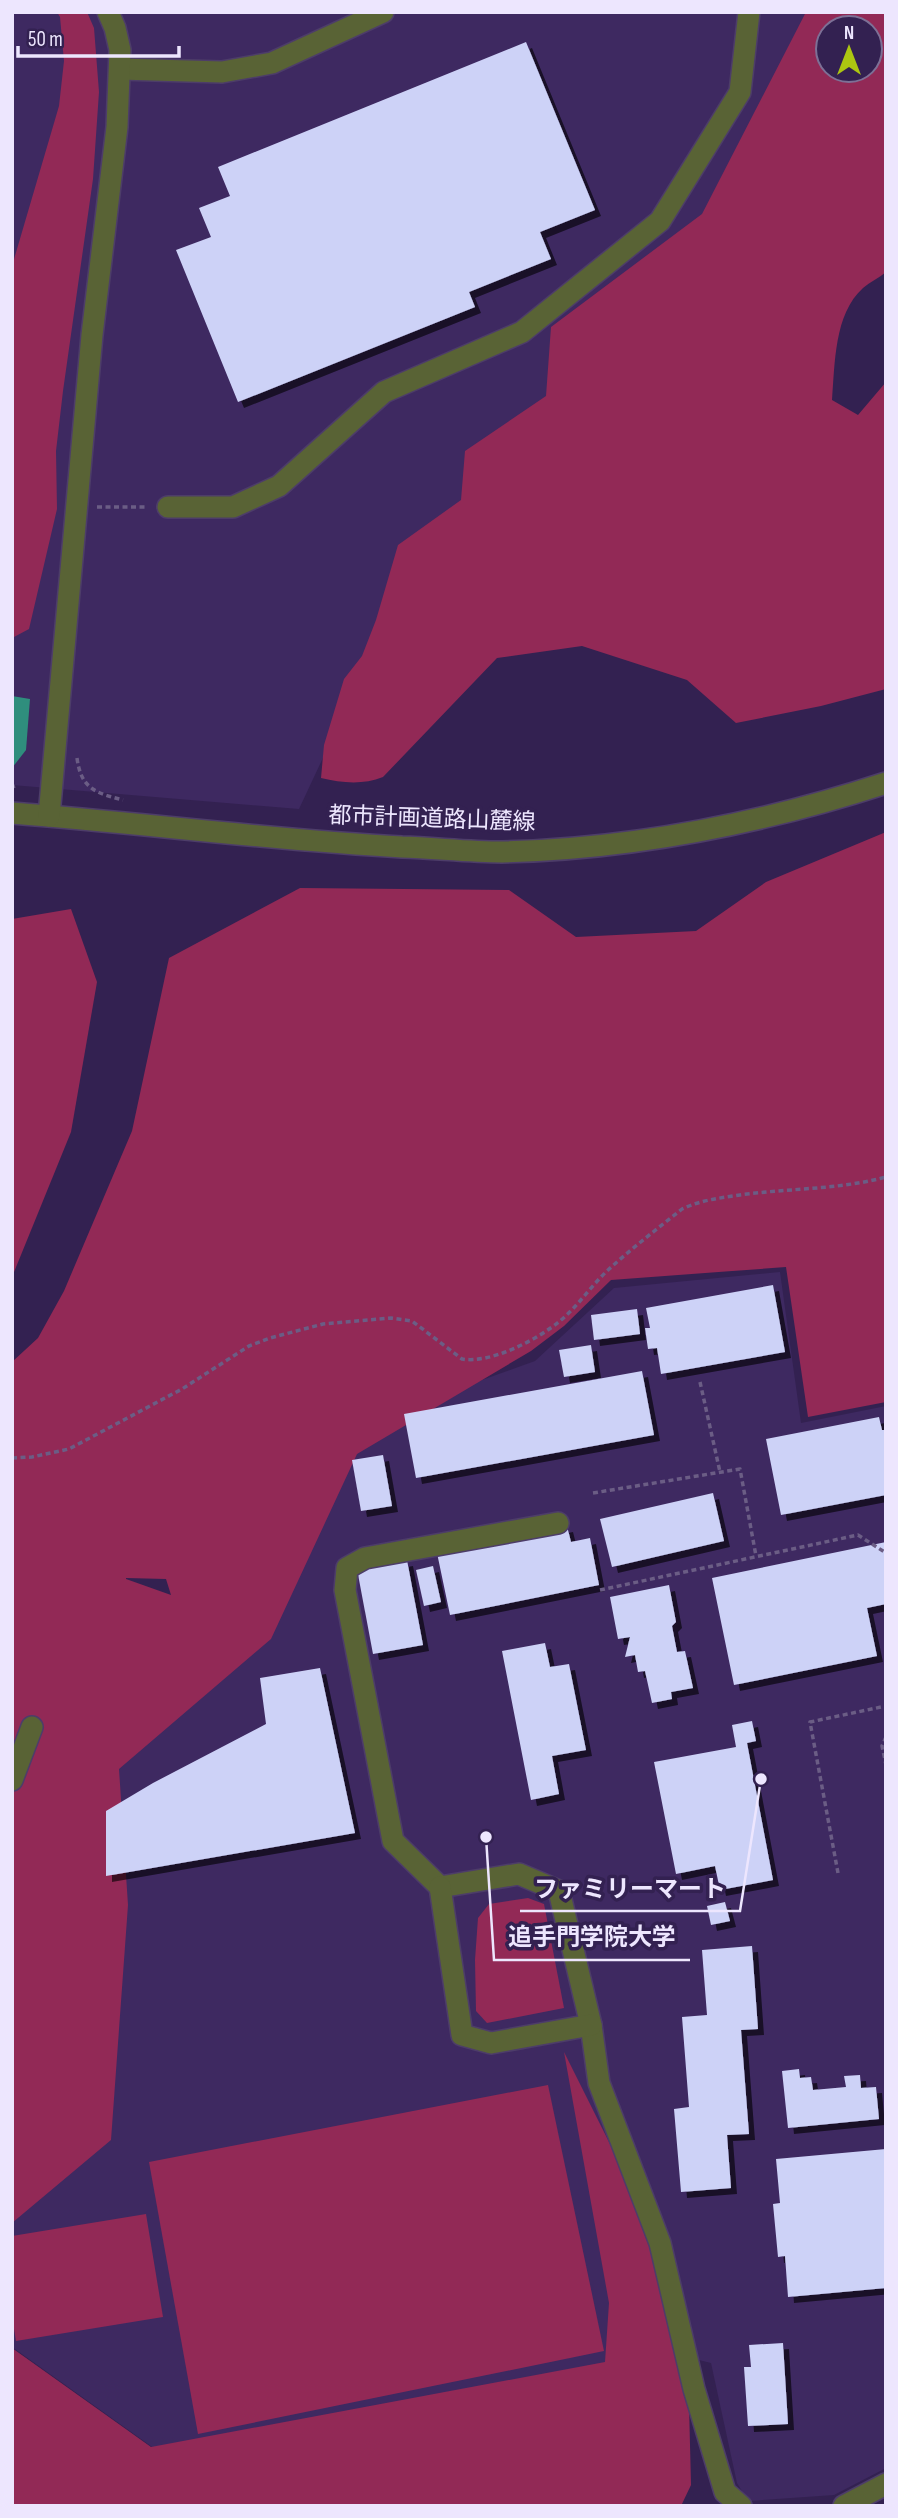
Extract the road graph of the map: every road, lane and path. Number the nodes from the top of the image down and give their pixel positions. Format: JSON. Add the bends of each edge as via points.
{"nodes":[{"id":1,"x":108,"y":12,"type":"edge"},
{"id":2,"x":383,"y":12,"type":"edge"},
{"id":3,"x":748,"y":12,"type":"edge"},
{"id":4,"x":120,"y":69,"type":"junction"},
{"id":5,"x":97,"y":507,"type":"dead end"},
{"id":6,"x":168,"y":507,"type":"joint"},
{"id":7,"x":76,"y":746,"type":"dead end"},
{"id":8,"x":886,"y":783,"type":"edge"},
{"id":9,"x":127,"y":801,"type":"dead end"},
{"id":10,"x":12,"y":814,"type":"edge"},
{"id":11,"x":49,"y":816,"type":"junction"},
{"id":12,"x":886,"y":1177,"type":"edge"},
{"id":13,"x":699,"y":1382,"type":"dead end"},
{"id":14,"x":12,"y":1458,"type":"edge"},
{"id":15,"x":720,"y":1472,"type":"junction"},
{"id":16,"x":593,"y":1493,"type":"dead end"},
{"id":17,"x":558,"y":1523,"type":"dead end"},
{"id":18,"x":886,"y":1553,"type":"edge"},
{"id":19,"x":756,"y":1556,"type":"junction"},
{"id":20,"x":600,"y":1590,"type":"dead end"},
{"id":21,"x":886,"y":1706,"type":"edge"},
{"id":22,"x":32,"y":1727,"type":"dead end"},
{"id":23,"x":886,"y":1737,"type":"edge"},
{"id":24,"x":886,"y":1765,"type":"edge"},
{"id":25,"x":12,"y":1780,"type":"edge"},
{"id":26,"x":838,"y":1873,"type":"dead end"},
{"id":27,"x":439,"y":1887,"type":"junction"},
{"id":28,"x":591,"y":2025,"type":"junction"},
{"id":29,"x":886,"y":2484,"type":"edge"},
{"id":30,"x":741,"y":2506,"type":"edge"},
{"id":31,"x":844,"y":2506,"type":"edge"}],
"edges":[{"from":1,"to":4,"type":"street","via":[[115,28]]},
{"from":2,"to":4,"type":"street","via":[[272,63],[222,72]]},
{"from":3,"to":6,"type":"street","via":[[740,92],[660,221],[522,332],[384,392],[279,486],[233,507]]},
{"from":4,"to":11,"type":"street"},
{"from":5,"to":6,"type":"path"},
{"from":7,"to":9,"type":"path","via":[[79,774],[96,793]]},
{"from":8,"to":11,"type":"street","name":"都市計画道路山麓線","via":[[727,825],[601,846],[501,852],[311,842]]},
{"from":10,"to":11,"type":"street","name":"都市計画道路山麓線"},
{"from":12,"to":14,"type":"path","via":[[857,1185],[696,1202],[607,1271],[560,1322],[503,1353],[462,1359],[412,1321],[391,1318],[323,1325],[249,1346],[182,1389],[69,1449]]},
{"from":13,"to":15,"type":"path"},
{"from":15,"to":16,"type":"path"},
{"from":15,"to":19,"type":"path","via":[[740,1469]]},
{"from":17,"to":27,"type":"street","via":[[365,1558],[347,1568],[345,1590],[393,1842]]},
{"from":18,"to":19,"type":"path","via":[[858,1535]]},
{"from":19,"to":20,"type":"path"},
{"from":21,"to":26,"type":"path","via":[[810,1722]]},
{"from":22,"to":25,"type":"street"},
{"from":23,"to":24,"type":"path"},
{"from":27,"to":28,"type":"street","via":[[520,1874],[559,1891]]},
{"from":27,"to":28,"type":"street","via":[[462,2035],[491,2043]]},
{"from":28,"to":30,"type":"street","via":[[598,2083],[660,2244],[694,2389],[725,2492]]},
{"from":29,"to":31,"type":"street"}]}
